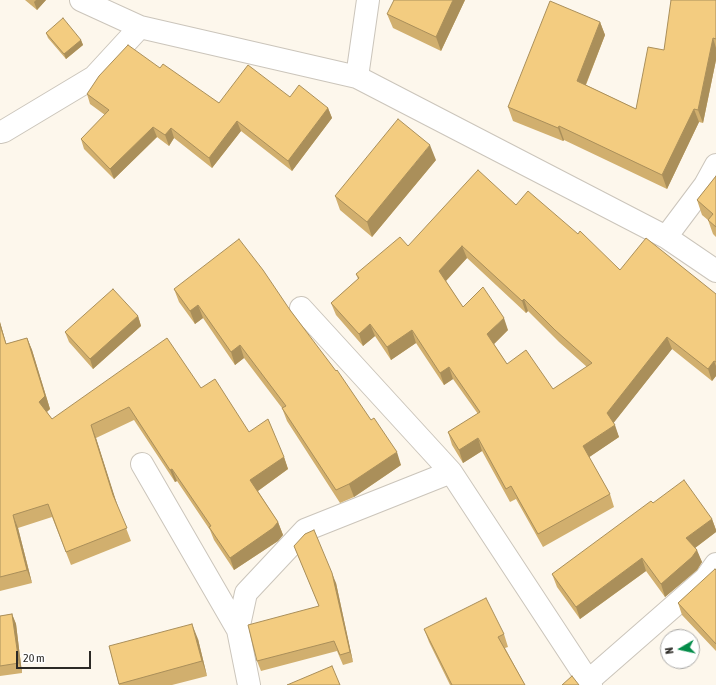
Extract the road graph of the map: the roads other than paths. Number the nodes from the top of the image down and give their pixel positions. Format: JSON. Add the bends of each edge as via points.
{"nodes":[{"id":1,"x":81,"y":0,"type":"edge"},
{"id":2,"x":368,"y":0,"type":"edge"},
{"id":3,"x":140,"y":27,"type":"junction"},
{"id":4,"x":357,"y":77,"type":"junction"},
{"id":5,"x":0,"y":132,"type":"edge"},
{"id":6,"x":716,"y":165,"type":"edge"},
{"id":7,"x":666,"y":237,"type":"junction"},
{"id":8,"x":716,"y":271,"type":"edge"},
{"id":9,"x":301,"y":308,"type":"dead end"},
{"id":10,"x":142,"y":464,"type":"dead end"},
{"id":11,"x":451,"y":472,"type":"junction"},
{"id":12,"x":716,"y":564,"type":"edge"},
{"id":13,"x":238,"y":630,"type":"junction"},
{"id":14,"x":589,"y":683,"type":"edge"},
{"id":15,"x":249,"y":685,"type":"edge"}],
"edges":[{"from":1,"to":3,"type":"street"},
{"from":2,"to":4,"type":"street"},
{"from":3,"to":4,"type":"street"},
{"from":3,"to":5,"type":"street","via":[[94,77]]},
{"from":4,"to":7,"type":"street"},
{"from":6,"to":7,"type":"street","via":[[705,185]]},
{"from":7,"to":8,"type":"street"},
{"from":9,"to":11,"type":"street"},
{"from":10,"to":13,"type":"street"},
{"from":11,"to":13,"type":"street","via":[[305,530],[246,593]]},
{"from":11,"to":14,"type":"street"},
{"from":12,"to":14,"type":"street","via":[[706,578]]},
{"from":13,"to":15,"type":"street"}]}
